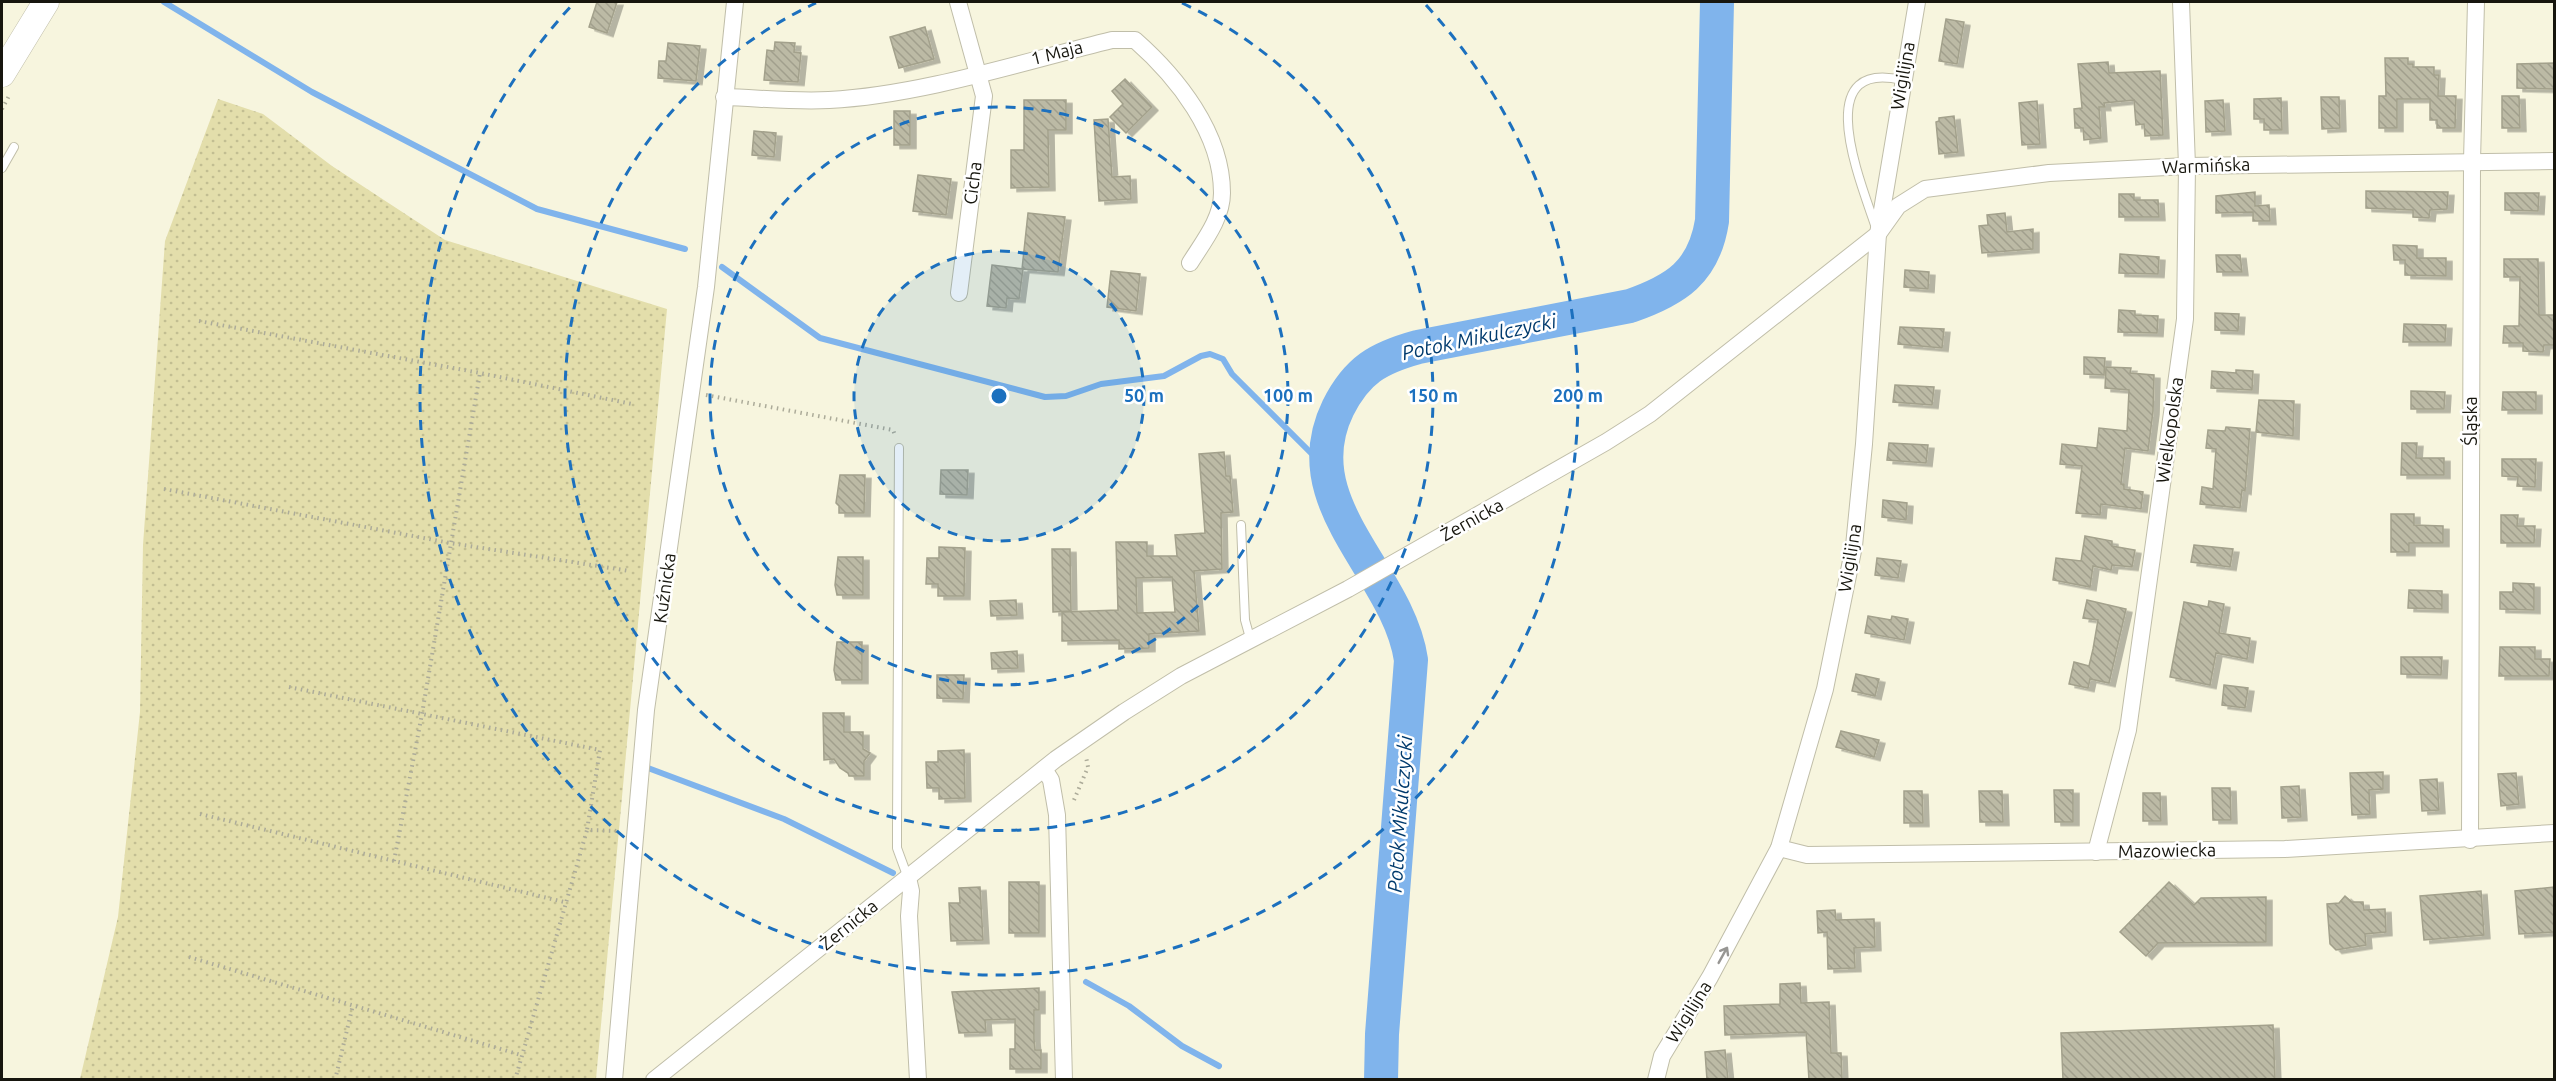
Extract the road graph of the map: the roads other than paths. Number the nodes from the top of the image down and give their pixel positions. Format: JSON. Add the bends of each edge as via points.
{"nodes":[{"id":1,"x":46,"y":2,"type":"edge"},
{"id":2,"x":735,"y":2,"type":"edge"},
{"id":3,"x":958,"y":2,"type":"edge"},
{"id":4,"x":1917,"y":2,"type":"edge"},
{"id":5,"x":2181,"y":2,"type":"edge"},
{"id":6,"x":2476,"y":2,"type":"edge"},
{"id":7,"x":2,"y":74,"type":"edge"},
{"id":8,"x":977,"y":75,"type":"junction"},
{"id":9,"x":1902,"y":80,"type":"junction"},
{"id":10,"x":724,"y":97,"type":"junction"},
{"id":11,"x":14,"y":147,"type":"dead end"},
{"id":12,"x":2472,"y":161,"type":"junction"},
{"id":13,"x":2554,"y":161,"type":"edge"},
{"id":14,"x":2187,"y":165,"type":"junction"},
{"id":15,"x":2,"y":168,"type":"edge"},
{"id":16,"x":1878,"y":234,"type":"junction"},
{"id":17,"x":1190,"y":263,"type":"dead end"},
{"id":18,"x":959,"y":293,"type":"dead end"},
{"id":19,"x":899,"y":448,"type":"road end"},
{"id":20,"x":1241,"y":525,"type":"dead end"},
{"id":21,"x":1250,"y":638,"type":"junction"},
{"id":22,"x":1044,"y":769,"type":"junction"},
{"id":23,"x":2554,"y":833,"type":"edge"},
{"id":24,"x":2470,"y":840,"type":"junction"},
{"id":25,"x":1779,"y":848,"type":"junction"},
{"id":26,"x":2096,"y":852,"type":"junction"},
{"id":27,"x":908,"y":878,"type":"junction"},
{"id":28,"x":614,"y":1080,"type":"edge"},
{"id":29,"x":654,"y":1080,"type":"edge"},
{"id":30,"x":918,"y":1080,"type":"edge"},
{"id":31,"x":1064,"y":1080,"type":"edge"},
{"id":32,"x":1656,"y":1080,"type":"edge"}],
"edges":[{"from":1,"to":7,"type":"main road"},
{"from":2,"to":10,"type":"street","name":"Kuźnicka"},
{"from":3,"to":8,"type":"street","name":"Cicha"},
{"from":4,"to":9,"type":"street","name":"Wigilijna"},
{"from":5,"to":14,"type":"street","name":"Wielkopolska"},
{"from":6,"to":12,"type":"street","name":"Śląska"},
{"from":8,"to":10,"type":"street","name":"1 Maja","via":[[829,100]]},
{"from":8,"to":17,"type":"street","name":"1 Maja","via":[[1112,40],[1135,40],[1149,52],[1163,65],[1201,120],[1216,156],[1220,204],[1214,225]]},
{"from":8,"to":18,"type":"street","name":"Cicha","via":[[984,96]]},
{"from":9,"to":16,"type":"street","name":"Wigilijna"},
{"from":9,"to":16,"type":"lane","via":[[1884,75],[1864,79],[1851,92],[1850,146]]},
{"from":10,"to":28,"type":"street","name":"Kuźnicka","via":[[692,392],[646,710]]},
{"from":11,"to":15,"type":"lane"},
{"from":12,"to":13,"type":"street","name":"Warmińska"},
{"from":12,"to":14,"type":"street","name":"Warmińska"},
{"from":12,"to":24,"type":"street","name":"Śląska"},
{"from":14,"to":16,"type":"street","name":"Warmińska","via":[[2049,173],[1925,189],[1898,206]]},
{"from":14,"to":26,"type":"street","name":"Wielkopolska","via":[[2183,331],[2128,730]]},
{"from":16,"to":21,"type":"street","name":"Żernicka","via":[[1650,414],[1402,559]]},
{"from":16,"to":25,"type":"street","name":"Wigilijna","via":[[1854,546],[1825,689]]},
{"from":19,"to":27,"type":"lane","via":[[897,848]]},
{"from":20,"to":21,"type":"lane","via":[[1245,620]]},
{"from":21,"to":22,"type":"street","name":"Żernicka","via":[[1124,712]]},
{"from":22,"to":27,"type":"street","name":"Żernicka"},
{"from":22,"to":31,"type":"street","via":[[1051,780],[1056,815]]},
{"from":23,"to":24,"type":"street","name":"Mazowiecka"},
{"from":24,"to":26,"type":"street","name":"Mazowiecka","via":[[2285,849]]},
{"from":25,"to":26,"type":"street","name":"Mazowiecka","via":[[1807,855]]},
{"from":32,"to":25,"type":"street","name":"Wigilijna","one_way":true,"via":[[1662,1056],[1710,978]]},
{"from":27,"to":29,"type":"street","name":"Żernicka"},
{"from":27,"to":30,"type":"street"}]}
